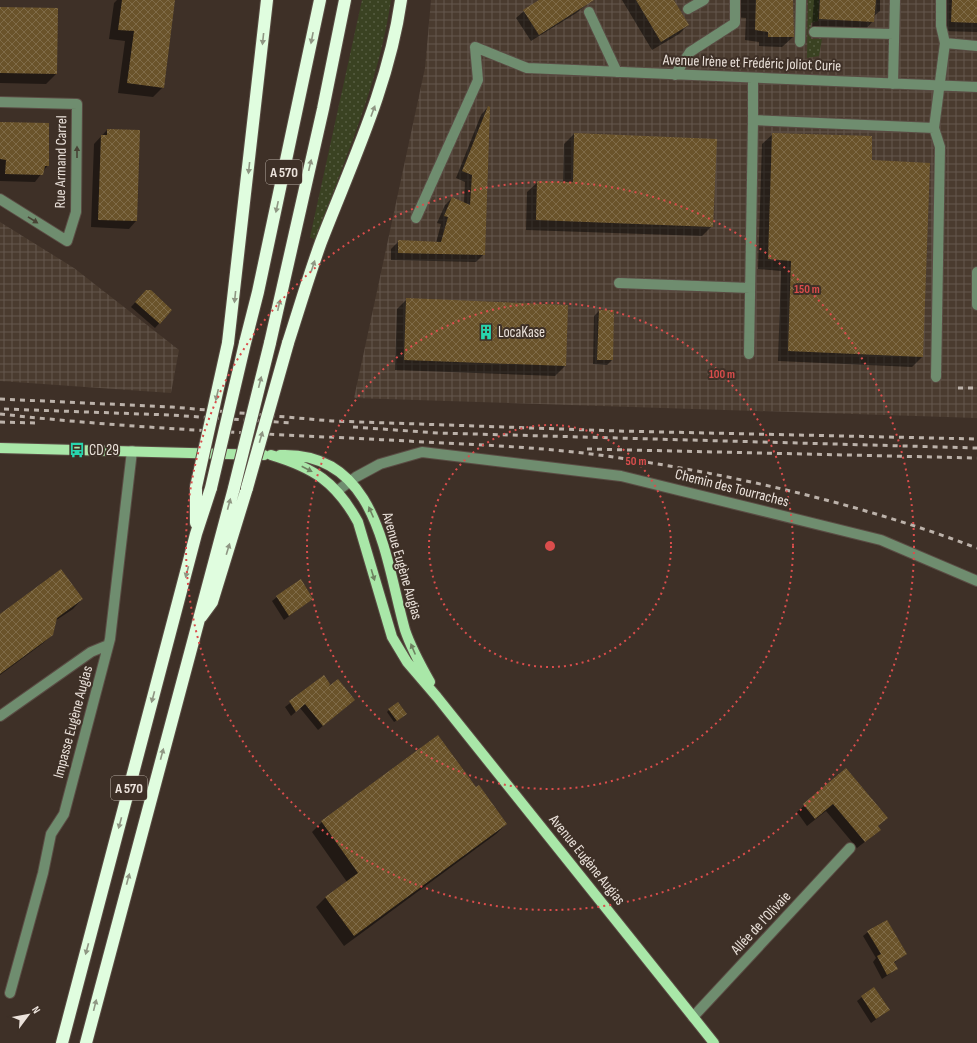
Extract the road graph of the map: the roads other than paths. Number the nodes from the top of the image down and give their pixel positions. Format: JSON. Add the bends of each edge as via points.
{"nodes":[{"id":1,"x":267,"y":0,"type":"edge"},
{"id":2,"x":320,"y":0,"type":"edge"},
{"id":3,"x":345,"y":0,"type":"edge"},
{"id":4,"x":401,"y":0,"type":"edge"},
{"id":5,"x":704,"y":0,"type":"edge"},
{"id":6,"x":735,"y":0,"type":"edge"},
{"id":7,"x":801,"y":0,"type":"edge"},
{"id":8,"x":895,"y":0,"type":"edge"},
{"id":9,"x":941,"y":0,"type":"edge"},
{"id":10,"x":688,"y":9,"type":"dead end"},
{"id":11,"x":589,"y":12,"type":"dead end"},
{"id":12,"x":814,"y":32,"type":"dead end"},
{"id":13,"x":894,"y":34,"type":"junction"},
{"id":14,"x":800,"y":42,"type":"dead end"},
{"id":15,"x":945,"y":43,"type":"junction"},
{"id":16,"x":977,"y":46,"type":"edge"},
{"id":17,"x":618,"y":72,"type":"junction"},
{"id":18,"x":675,"y":75,"type":"junction"},
{"id":19,"x":753,"y":78,"type":"junction"},
{"id":20,"x":893,"y":84,"type":"junction"},
{"id":21,"x":941,"y":86,"type":"junction"},
{"id":22,"x":977,"y":87,"type":"edge"},
{"id":23,"x":0,"y":102,"type":"edge"},
{"id":24,"x":753,"y":120,"type":"junction"},
{"id":25,"x":934,"y":128,"type":"junction"},
{"id":26,"x":0,"y":199,"type":"edge"},
{"id":27,"x":416,"y":218,"type":"dead end"},
{"id":28,"x":977,"y":272,"type":"edge"},
{"id":29,"x":619,"y":283,"type":"dead end"},
{"id":30,"x":750,"y":288,"type":"junction"},
{"id":31,"x":977,"y":305,"type":"edge"},
{"id":32,"x":749,"y":354,"type":"dead end"},
{"id":33,"x":936,"y":378,"type":"dead end"},
{"id":34,"x":0,"y":448,"type":"edge"},
{"id":35,"x":132,"y":451,"type":"junction"},
{"id":36,"x":271,"y":455,"type":"junction"},
{"id":37,"x":350,"y":481,"type":"junction"},
{"id":38,"x":337,"y":491,"type":"junction"},
{"id":39,"x":196,"y":534,"type":"junction"},
{"id":40,"x":977,"y":581,"type":"edge"},
{"id":41,"x":197,"y":623,"type":"junction"},
{"id":42,"x":108,"y":645,"type":"junction"},
{"id":43,"x":437,"y":696,"type":"junction"},
{"id":44,"x":0,"y":716,"type":"edge"},
{"id":45,"x":850,"y":848,"type":"dead end"},
{"id":46,"x":10,"y":993,"type":"dead end"},
{"id":47,"x":693,"y":1017,"type":"junction"},
{"id":48,"x":62,"y":1043,"type":"edge"},
{"id":49,"x":86,"y":1043,"type":"edge"},
{"id":50,"x":714,"y":1043,"type":"edge"}],
"edges":[{"from":1,"to":39,"type":"highway","one_way":true,"bridge":true,"via":[[228,343],[196,487]]},
{"from":2,"to":39,"type":"highway","number":"A 570","one_way":true,"bridge":true,"via":[[245,343],[210,488]]},
{"from":41,"to":3,"type":"highway","number":"A 570","one_way":true,"bridge":true,"via":[[270,343]]},
{"from":41,"to":4,"type":"highway","one_way":true,"bridge":true,"via":[[212,602],[288,343],[321,244],[376,102],[390,57]]},
{"from":5,"to":10,"type":"street"},
{"from":6,"to":18,"type":"street","via":[[735,23],[690,52]]},
{"from":7,"to":14,"type":"street"},
{"from":8,"to":13,"type":"street"},
{"from":9,"to":15,"type":"street","via":[[940,26]]},
{"from":11,"to":17,"type":"street"},
{"from":12,"to":13,"type":"street"},
{"from":13,"to":20,"type":"street"},
{"from":15,"to":16,"type":"street"},
{"from":15,"to":21,"type":"street"},
{"from":17,"to":18,"type":"street","name":"Avenue Irène et Frédéric Joliot Curie"},
{"from":17,"to":27,"type":"street","name":"Avenue Irène et Frédéric Joliot Curie","via":[[526,68],[475,47],[478,80]]},
{"from":18,"to":19,"type":"street","name":"Avenue Irène et Frédéric Joliot Curie"},
{"from":19,"to":20,"type":"street","name":"Avenue Irène et Frédéric Joliot Curie"},
{"from":19,"to":24,"type":"street"},
{"from":20,"to":21,"type":"street","name":"Avenue Irène et Frédéric Joliot Curie"},
{"from":21,"to":22,"type":"street","name":"Avenue Irène et Frédéric Joliot Curie"},
{"from":21,"to":25,"type":"street"},
{"from":26,"to":23,"type":"street","name":"Rue Armand Carrel","one_way":true,"via":[[67,241],[76,212],[77,104]]},
{"from":24,"to":25,"type":"street"},
{"from":24,"to":30,"type":"street"},
{"from":25,"to":33,"type":"street","via":[[940,147]]},
{"from":28,"to":31,"type":"street"},
{"from":29,"to":30,"type":"street"},
{"from":30,"to":32,"type":"street"},
{"from":34,"to":35,"type":"main road","name":"Avenue Eugène Augias"},
{"from":35,"to":36,"type":"main road","name":"Avenue Eugène Augias"},
{"from":35,"to":42,"type":"street","name":"Impasse Eugène Augias"},
{"from":36,"to":37,"type":"main road","name":"Avenue Eugène Augias","via":[[292,454],[312,459],[335,468]]},
{"from":36,"to":38,"type":"main road","name":"Avenue Eugène Augias","one_way":true,"via":[[293,462],[318,475]]},
{"from":37,"to":38,"type":"street","name":"Chemin des Tourraches"},
{"from":37,"to":40,"type":"street","name":"Chemin des Tourraches","via":[[380,464],[422,452],[621,476],[880,540]]},
{"from":43,"to":37,"type":"main road","name":"Avenue Eugène Augias","one_way":true,"via":[[406,632],[378,527],[369,507]]},
{"from":38,"to":43,"type":"main road","name":"Avenue Eugène Augias","one_way":true,"via":[[358,522],[392,637],[407,662]]},
{"from":39,"to":48,"type":"highway","number":"A 570","one_way":true},
{"from":49,"to":41,"type":"highway","number":"A 570","one_way":true},
{"from":42,"to":44,"type":"street","via":[[91,652]]},
{"from":42,"to":46,"type":"street","name":"Impasse Eugène Augias","via":[[64,814],[51,834]]},
{"from":43,"to":47,"type":"main road","name":"Avenue Eugène Augias"},
{"from":45,"to":47,"type":"street","name":"Allée de l'Olivaie"},
{"from":47,"to":50,"type":"main road","name":"Avenue Eugène Augias"}]}
